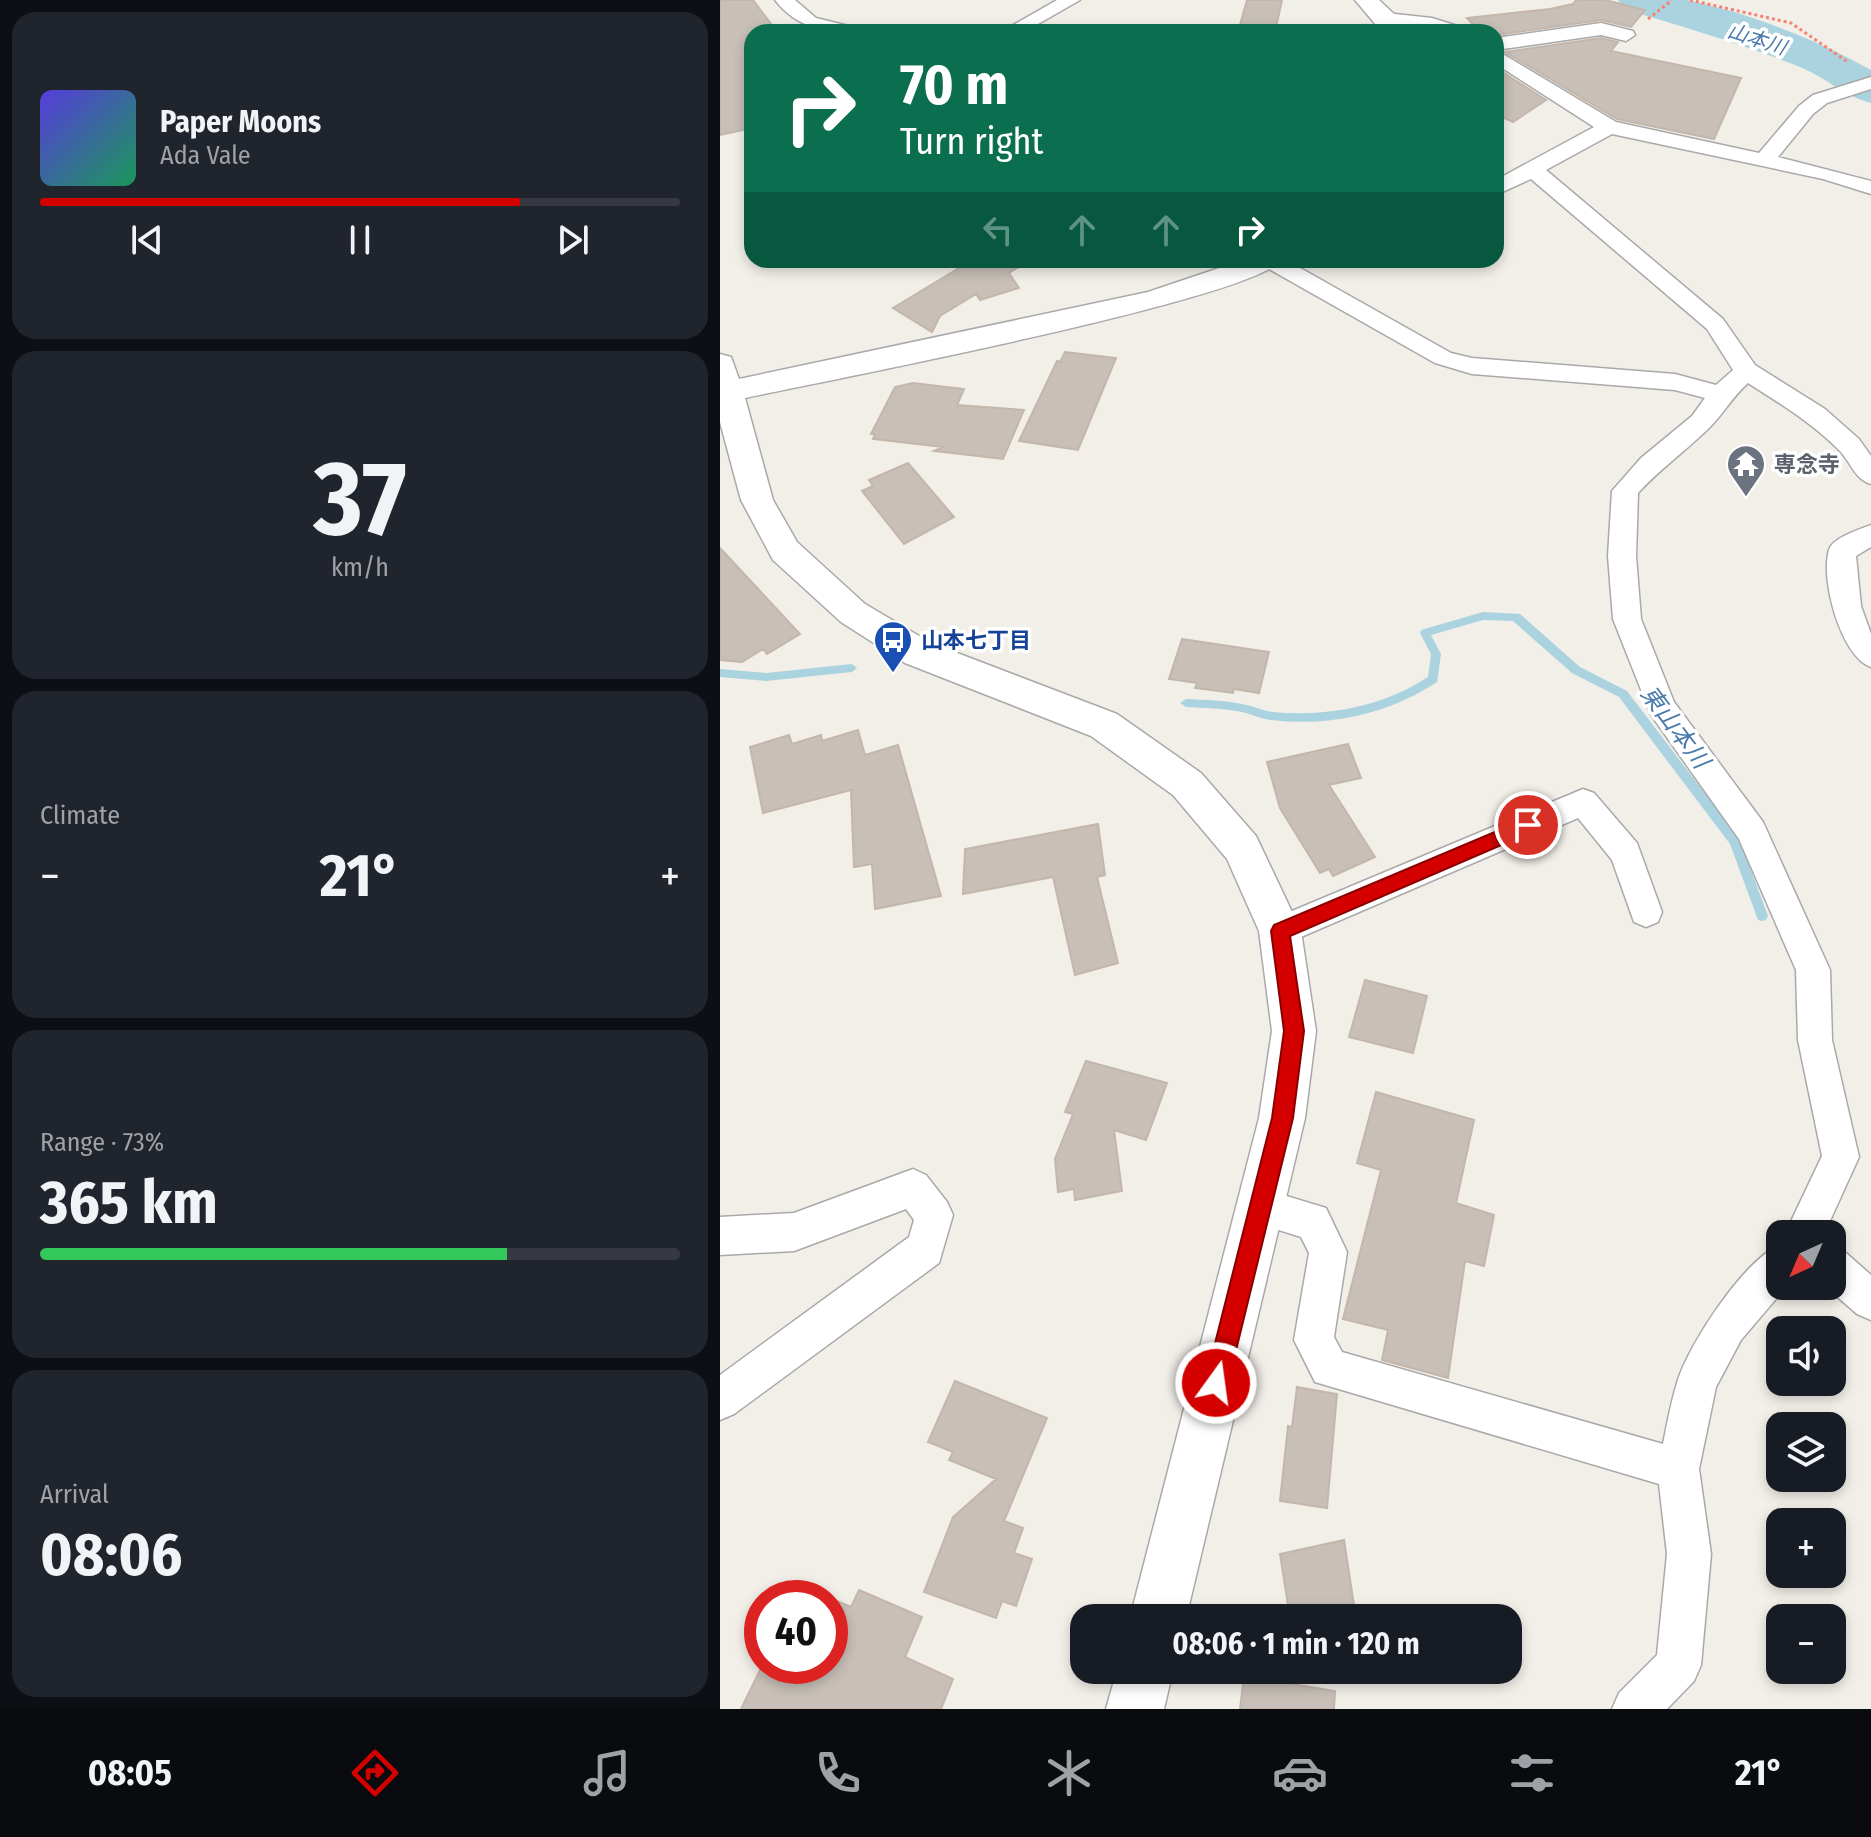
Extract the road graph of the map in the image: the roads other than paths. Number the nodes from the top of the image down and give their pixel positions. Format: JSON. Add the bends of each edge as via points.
{"nodes":[{"id":1,"x":784,"y":0,"type":"edge"},
{"id":2,"x":1071,"y":0,"type":"edge"},
{"id":3,"x":1366,"y":0,"type":"edge"},
{"id":4,"x":817,"y":24,"type":"edge"},
{"id":5,"x":1025,"y":24,"type":"edge"},
{"id":6,"x":1388,"y":24,"type":"edge"},
{"id":7,"x":1626,"y":35,"type":"dead end"},
{"id":8,"x":1504,"y":43,"type":"edge"},
{"id":9,"x":1504,"y":61,"type":"edge"},
{"id":10,"x":1870,"y":83,"type":"edge"},
{"id":11,"x":1609,"y":127,"type":"junction"},
{"id":12,"x":1763,"y":161,"type":"junction"},
{"id":13,"x":1532,"y":169,"type":"junction"},
{"id":14,"x":1504,"y":185,"type":"edge"},
{"id":15,"x":1871,"y":188,"type":"edge"},
{"id":16,"x":1251,"y":268,"type":"edge"},
{"id":17,"x":1282,"y":268,"type":"edge"},
{"id":18,"x":1746,"y":371,"type":"junction"},
{"id":19,"x":1721,"y":394,"type":"junction"},
{"id":20,"x":726,"y":398,"type":"edge"},
{"id":21,"x":1871,"y":475,"type":"edge"},
{"id":22,"x":1871,"y":535,"type":"edge"},
{"id":23,"x":1871,"y":656,"type":"edge"},
{"id":24,"x":1646,"y":912,"type":"dead end"},
{"id":25,"x":1280,"y":931,"type":"junction"},
{"id":26,"x":1260,"y":1207,"type":"junction"},
{"id":27,"x":1811,"y":1220,"type":"edge"},
{"id":28,"x":720,"y":1236,"type":"edge"},
{"id":29,"x":1846,"y":1279,"type":"edge"},
{"id":30,"x":1766,"y":1280,"type":"edge"},
{"id":31,"x":1871,"y":1300,"type":"edge"},
{"id":32,"x":720,"y":1400,"type":"edge"},
{"id":33,"x":1678,"y":1469,"type":"junction"},
{"id":34,"x":1161,"y":1604,"type":"edge"},
{"id":35,"x":1141,"y":1684,"type":"edge"},
{"id":36,"x":1135,"y":1709,"type":"edge"},
{"id":37,"x":1635,"y":1709,"type":"edge"}],
"edges":[{"from":1,"to":4,"type":"street"},
{"from":2,"to":5,"type":"street"},
{"from":3,"to":6,"type":"street"},
{"from":7,"to":8,"type":"street","via":[[1601,29]]},
{"from":9,"to":11,"type":"street"},
{"from":10,"to":12,"type":"street","via":[[1813,104]]},
{"from":11,"to":12,"type":"street"},
{"from":11,"to":13,"type":"street"},
{"from":12,"to":15,"type":"street"},
{"from":13,"to":14,"type":"street"},
{"from":13,"to":18,"type":"street","via":[[1715,324]]},
{"from":16,"to":20,"type":"street","via":[[1120,308]]},
{"from":17,"to":19,"type":"street","via":[[1443,358],[1472,366],[1675,382]]},
{"from":18,"to":19,"type":"street"},
{"from":18,"to":21,"type":"street","via":[[1816,415],[1850,445]]},
{"from":19,"to":27,"type":"street","via":[[1701,422],[1625,491],[1622,556],[1627,619],[1661,707],[1752,831],[1813,970],[1815,1040],[1841,1157]]},
{"from":20,"to":25,"type":"street","via":[[757,500],[785,551],[853,613],[918,653],[1104,725],[1187,784],[1242,848]]},
{"from":22,"to":23,"type":"street","via":[[1842,551],[1844,601]]},
{"from":24,"to":25,"type":"street","via":[[1626,853],[1583,802]]},
{"from":25,"to":26,"type":"street","via":[[1294,1031],[1282,1118]]},
{"from":26,"to":33,"type":"street","via":[[1313,1221],[1328,1252],[1314,1340],[1329,1368]]},
{"from":26,"to":34,"type":"street"},
{"from":28,"to":32,"type":"street","via":[[794,1232],[913,1188],[934,1215],[925,1249]]},
{"from":29,"to":31,"type":"street"},
{"from":30,"to":33,"type":"street","via":[[1727,1326],[1697,1382]]},
{"from":33,"to":37,"type":"street","via":[[1689,1554],[1678,1665]]},
{"from":35,"to":36,"type":"street"}]}
